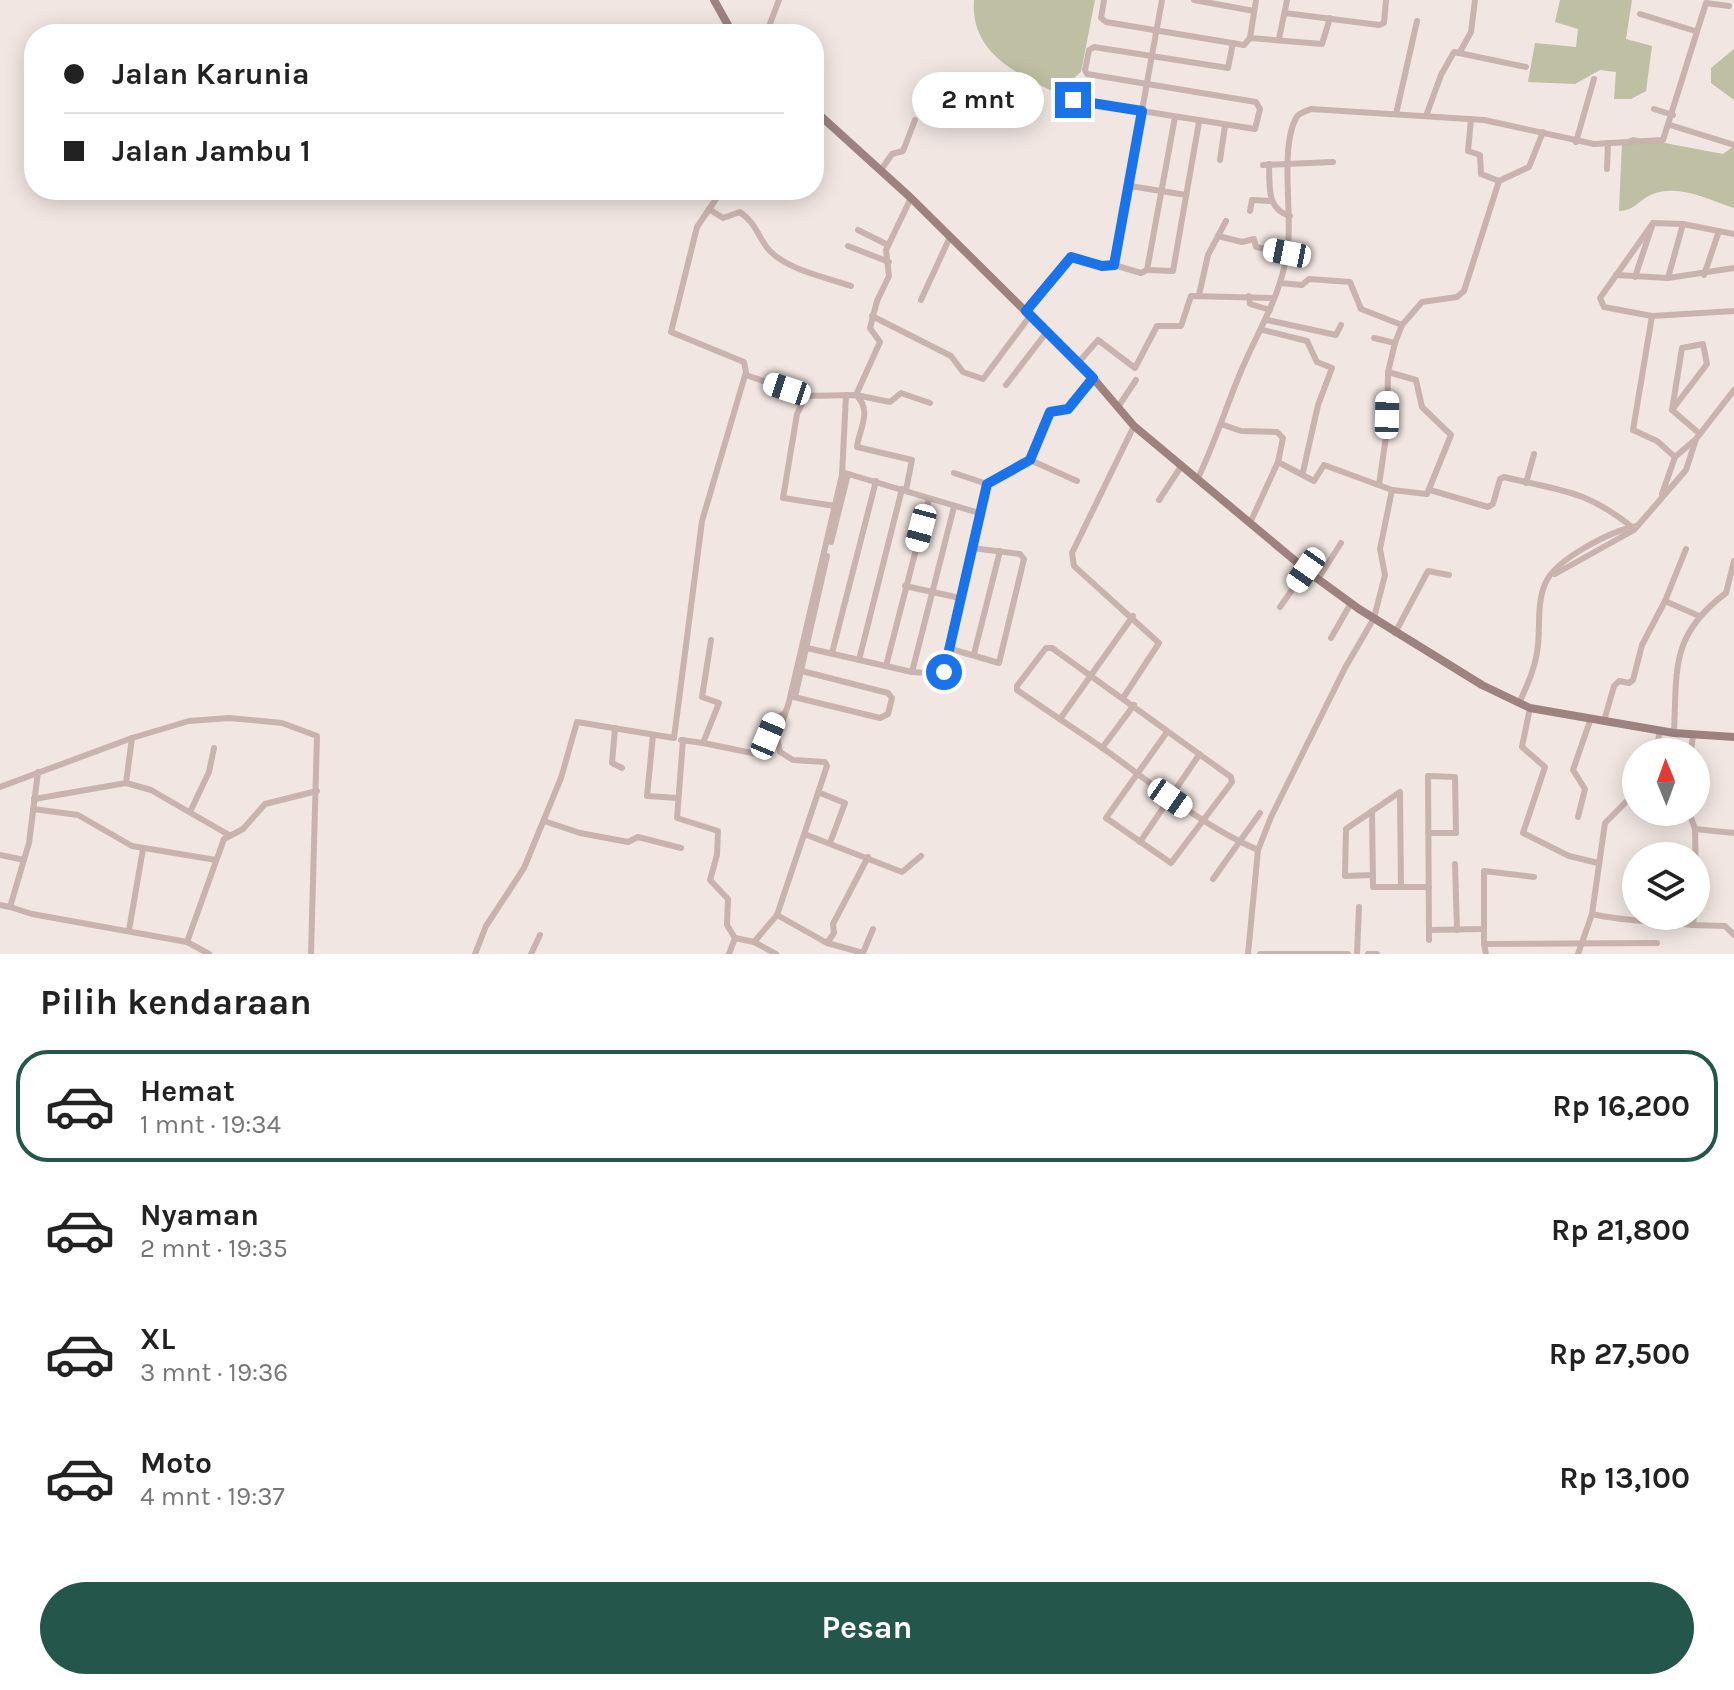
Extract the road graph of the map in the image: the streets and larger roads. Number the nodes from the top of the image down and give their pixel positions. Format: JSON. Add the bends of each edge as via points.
{"nodes":[{"id":1,"x":714,"y":0,"type":"edge"},
{"id":2,"x":779,"y":0,"type":"edge"},
{"id":3,"x":1104,"y":0,"type":"edge"},
{"id":4,"x":1162,"y":0,"type":"edge"},
{"id":5,"x":1194,"y":0,"type":"edge"},
{"id":6,"x":1256,"y":0,"type":"edge"},
{"id":7,"x":1287,"y":0,"type":"edge"},
{"id":8,"x":1386,"y":0,"type":"edge"},
{"id":9,"x":1475,"y":0,"type":"edge"},
{"id":10,"x":1729,"y":6,"type":"dead end"},
{"id":11,"x":1254,"y":11,"type":"junction"},
{"id":12,"x":1285,"y":13,"type":"junction"},
{"id":13,"x":1640,"y":14,"type":"dead end"},
{"id":14,"x":1330,"y":18,"type":"junction"},
{"id":15,"x":1417,"y":21,"type":"dead end"},
{"id":16,"x":727,"y":24,"type":"edge"},
{"id":17,"x":770,"y":24,"type":"edge"},
{"id":18,"x":1156,"y":29,"type":"junction"},
{"id":19,"x":1695,"y":31,"type":"junction"},
{"id":20,"x":1250,"y":38,"type":"junction"},
{"id":21,"x":1279,"y":39,"type":"junction"},
{"id":22,"x":1233,"y":43,"type":"junction"},
{"id":23,"x":1460,"y":52,"type":"junction"},
{"id":24,"x":1152,"y":56,"type":"junction"},
{"id":25,"x":1526,"y":67,"type":"dead end"},
{"id":26,"x":1594,"y":79,"type":"dead end"},
{"id":27,"x":1148,"y":84,"type":"junction"},
{"id":28,"x":1073,"y":100,"type":"dead end"},
{"id":29,"x":1654,"y":109,"type":"dead end"},
{"id":30,"x":1142,"y":111,"type":"junction"},
{"id":31,"x":1396,"y":114,"type":"junction"},
{"id":32,"x":1673,"y":115,"type":"junction"},
{"id":33,"x":1426,"y":116,"type":"junction"},
{"id":34,"x":1175,"y":117,"type":"junction"},
{"id":35,"x":824,"y":119,"type":"edge"},
{"id":36,"x":1471,"y":119,"type":"junction"},
{"id":37,"x":915,"y":120,"type":"dead end"},
{"id":38,"x":1199,"y":122,"type":"junction"},
{"id":39,"x":1670,"y":125,"type":"junction"},
{"id":40,"x":1225,"y":126,"type":"junction"},
{"id":41,"x":1543,"y":132,"type":"junction"},
{"id":42,"x":1576,"y":142,"type":"junction"},
{"id":43,"x":1608,"y":143,"type":"junction"},
{"id":44,"x":1734,"y":145,"type":"edge"},
{"id":45,"x":1220,"y":160,"type":"dead end"},
{"id":46,"x":1333,"y":162,"type":"dead end"},
{"id":47,"x":1287,"y":164,"type":"junction"},
{"id":48,"x":1607,"y":169,"type":"dead end"},
{"id":49,"x":881,"y":170,"type":"junction"},
{"id":50,"x":1499,"y":181,"type":"junction"},
{"id":51,"x":1130,"y":186,"type":"junction"},
{"id":52,"x":1160,"y":191,"type":"junction"},
{"id":53,"x":1186,"y":195,"type":"junction"},
{"id":54,"x":911,"y":198,"type":"junction"},
{"id":55,"x":715,"y":200,"type":"edge"},
{"id":56,"x":1270,"y":201,"type":"junction"},
{"id":57,"x":709,"y":209,"type":"junction"},
{"id":58,"x":1250,"y":211,"type":"dead end"},
{"id":59,"x":1290,"y":216,"type":"junction"},
{"id":60,"x":1226,"y":221,"type":"dead end"},
{"id":61,"x":1653,"y":223,"type":"junction"},
{"id":62,"x":1683,"y":224,"type":"junction"},
{"id":63,"x":858,"y":230,"type":"dead end"},
{"id":64,"x":1719,"y":231,"type":"junction"},
{"id":65,"x":1734,"y":234,"type":"edge"},
{"id":66,"x":1218,"y":236,"type":"junction"},
{"id":67,"x":950,"y":237,"type":"junction"},
{"id":68,"x":888,"y":245,"type":"junction"},
{"id":69,"x":848,"y":246,"type":"dead end"},
{"id":70,"x":1287,"y":253,"type":"junction"},
{"id":71,"x":889,"y":262,"type":"junction"},
{"id":72,"x":1114,"y":265,"type":"junction"},
{"id":73,"x":1734,"y":268,"type":"edge"},
{"id":74,"x":1147,"y":270,"type":"junction"},
{"id":75,"x":1616,"y":275,"type":"junction"},
{"id":76,"x":1704,"y":275,"type":"junction"},
{"id":77,"x":1635,"y":277,"type":"junction"},
{"id":78,"x":1668,"y":278,"type":"junction"},
{"id":79,"x":1280,"y":283,"type":"junction"},
{"id":80,"x":851,"y":286,"type":"dead end"},
{"id":81,"x":1199,"y":295,"type":"junction"},
{"id":82,"x":1249,"y":296,"type":"junction"},
{"id":83,"x":1273,"y":298,"type":"junction"},
{"id":84,"x":921,"y":300,"type":"dead end"},
{"id":85,"x":1270,"y":310,"type":"junction"},
{"id":86,"x":1734,"y":312,"type":"edge"},
{"id":87,"x":1028,"y":313,"type":"junction"},
{"id":88,"x":872,"y":316,"type":"junction"},
{"id":89,"x":1652,"y":316,"type":"junction"},
{"id":90,"x":1267,"y":320,"type":"junction"},
{"id":91,"x":1341,"y":325,"type":"dead end"},
{"id":92,"x":1402,"y":325,"type":"junction"},
{"id":93,"x":1263,"y":330,"type":"junction"},
{"id":94,"x":1046,"y":333,"type":"junction"},
{"id":95,"x":1374,"y":338,"type":"dead end"},
{"id":96,"x":1395,"y":343,"type":"junction"},
{"id":97,"x":1078,"y":363,"type":"junction"},
{"id":98,"x":1388,"y":372,"type":"junction"},
{"id":99,"x":746,"y":375,"type":"junction"},
{"id":100,"x":1093,"y":378,"type":"junction"},
{"id":101,"x":1136,"y":380,"type":"dead end"},
{"id":102,"x":1006,"y":385,"type":"dead end"},
{"id":103,"x":1734,"y":390,"type":"edge"},
{"id":104,"x":846,"y":395,"type":"junction"},
{"id":105,"x":856,"y":395,"type":"junction"},
{"id":106,"x":806,"y":396,"type":"junction"},
{"id":107,"x":930,"y":403,"type":"dead end"},
{"id":108,"x":1118,"y":407,"type":"junction"},
{"id":109,"x":1672,"y":410,"type":"junction"},
{"id":110,"x":1221,"y":424,"type":"junction"},
{"id":111,"x":1134,"y":426,"type":"junction"},
{"id":112,"x":1698,"y":436,"type":"junction"},
{"id":113,"x":1534,"y":454,"type":"dead end"},
{"id":114,"x":1675,"y":457,"type":"junction"},
{"id":115,"x":1030,"y":460,"type":"junction"},
{"id":116,"x":1278,"y":462,"type":"junction"},
{"id":117,"x":1182,"y":465,"type":"junction"},
{"id":118,"x":1303,"y":472,"type":"junction"},
{"id":119,"x":846,"y":473,"type":"junction"},
{"id":120,"x":954,"y":473,"type":"dead end"},
{"id":121,"x":1198,"y":478,"type":"junction"},
{"id":122,"x":876,"y":481,"type":"junction"},
{"id":123,"x":1077,"y":481,"type":"dead end"},
{"id":124,"x":1526,"y":483,"type":"junction"},
{"id":125,"x":987,"y":484,"type":"junction"},
{"id":126,"x":1379,"y":485,"type":"junction"},
{"id":127,"x":904,"y":490,"type":"junction"},
{"id":128,"x":1392,"y":490,"type":"junction"},
{"id":129,"x":1430,"y":490,"type":"junction"},
{"id":130,"x":1662,"y":494,"type":"junction"},
{"id":131,"x":929,"y":499,"type":"junction"},
{"id":132,"x":1159,"y":500,"type":"dead end"},
{"id":133,"x":835,"y":506,"type":"junction"},
{"id":134,"x":954,"y":507,"type":"junction"},
{"id":135,"x":979,"y":513,"type":"junction"},
{"id":136,"x":1250,"y":523,"type":"junction"},
{"id":137,"x":1634,"y":526,"type":"junction"},
{"id":138,"x":1341,"y":543,"type":"dead end"},
{"id":139,"x":972,"y":548,"type":"junction"},
{"id":140,"x":1686,"y":549,"type":"dead end"},
{"id":141,"x":1000,"y":551,"type":"junction"},
{"id":142,"x":1734,"y":561,"type":"edge"},
{"id":143,"x":1306,"y":570,"type":"junction"},
{"id":144,"x":1449,"y":575,"type":"dead end"},
{"id":145,"x":1318,"y":579,"type":"junction"},
{"id":146,"x":905,"y":586,"type":"junction"},
{"id":147,"x":934,"y":592,"type":"junction"},
{"id":148,"x":960,"y":598,"type":"junction"},
{"id":149,"x":1665,"y":601,"type":"junction"},
{"id":150,"x":1351,"y":603,"type":"junction"},
{"id":151,"x":1280,"y":607,"type":"dead end"},
{"id":152,"x":1133,"y":616,"type":"junction"},
{"id":153,"x":1699,"y":616,"type":"junction"},
{"id":154,"x":1374,"y":618,"type":"junction"},
{"id":155,"x":1395,"y":633,"type":"junction"},
{"id":156,"x":1331,"y":638,"type":"dead end"},
{"id":157,"x":711,"y":640,"type":"dead end"},
{"id":158,"x":807,"y":648,"type":"junction"},
{"id":159,"x":951,"y":649,"type":"junction"},
{"id":160,"x":832,"y":653,"type":"junction"},
{"id":161,"x":974,"y":654,"type":"junction"},
{"id":162,"x":859,"y":660,"type":"junction"},
{"id":163,"x":886,"y":666,"type":"junction"},
{"id":164,"x":802,"y":671,"type":"junction"},
{"id":165,"x":912,"y":672,"type":"junction"},
{"id":166,"x":1090,"y":674,"type":"junction"},
{"id":167,"x":793,"y":697,"type":"junction"},
{"id":168,"x":1123,"y":698,"type":"junction"},
{"id":169,"x":1519,"y":703,"type":"junction"},
{"id":170,"x":1134,"y":705,"type":"junction"},
{"id":171,"x":1530,"y":708,"type":"junction"},
{"id":172,"x":785,"y":713,"type":"junction"},
{"id":173,"x":1591,"y":718,"type":"junction"},
{"id":174,"x":1060,"y":719,"type":"junction"},
{"id":175,"x":1604,"y":721,"type":"junction"},
{"id":176,"x":615,"y":728,"type":"junction"},
{"id":177,"x":1660,"y":730,"type":"junction"},
{"id":178,"x":1167,"y":732,"type":"junction"},
{"id":179,"x":1674,"y":733,"type":"junction"},
{"id":180,"x":653,"y":735,"type":"junction"},
{"id":181,"x":1693,"y":735,"type":"junction"},
{"id":182,"x":1734,"y":737,"type":"edge"},
{"id":183,"x":132,"y":738,"type":"junction"},
{"id":184,"x":674,"y":738,"type":"junction"},
{"id":185,"x":1659,"y":738,"type":"edge"},
{"id":186,"x":1693,"y":738,"type":"edge"},
{"id":187,"x":683,"y":740,"type":"junction"},
{"id":188,"x":703,"y":743,"type":"junction"},
{"id":189,"x":214,"y":748,"type":"dead end"},
{"id":190,"x":1102,"y":748,"type":"junction"},
{"id":191,"x":1199,"y":755,"type":"junction"},
{"id":192,"x":622,"y":768,"type":"dead end"},
{"id":193,"x":38,"y":772,"type":"junction"},
{"id":194,"x":1135,"y":773,"type":"junction"},
{"id":195,"x":126,"y":783,"type":"junction"},
{"id":196,"x":0,"y":787,"type":"edge"},
{"id":197,"x":317,"y":791,"type":"junction"},
{"id":198,"x":820,"y":793,"type":"junction"},
{"id":199,"x":678,"y":798,"type":"junction"},
{"id":200,"x":1170,"y":798,"type":"junction"},
{"id":201,"x":34,"y":799,"type":"junction"},
{"id":202,"x":1622,"y":806,"type":"edge"},
{"id":203,"x":33,"y":809,"type":"junction"},
{"id":204,"x":1372,"y":811,"type":"junction"},
{"id":205,"x":190,"y":812,"type":"junction"},
{"id":206,"x":1260,"y":813,"type":"dead end"},
{"id":207,"x":1578,"y":817,"type":"dead end"},
{"id":208,"x":544,"y":821,"type":"junction"},
{"id":209,"x":1205,"y":822,"type":"junction"},
{"id":210,"x":1694,"y":826,"type":"edge"},
{"id":211,"x":1695,"y":829,"type":"junction"},
{"id":212,"x":1428,"y":833,"type":"junction"},
{"id":213,"x":1734,"y":833,"type":"edge"},
{"id":214,"x":229,"y":835,"type":"junction"},
{"id":215,"x":807,"y":835,"type":"junction"},
{"id":216,"x":1237,"y":841,"type":"junction"},
{"id":217,"x":1140,"y":842,"type":"junction"},
{"id":218,"x":1695,"y":842,"type":"edge"},
{"id":219,"x":830,"y":843,"type":"junction"},
{"id":220,"x":681,"y":848,"type":"dead end"},
{"id":221,"x":143,"y":849,"type":"junction"},
{"id":222,"x":1258,"y":850,"type":"junction"},
{"id":223,"x":0,"y":855,"type":"edge"},
{"id":224,"x":921,"y":856,"type":"dead end"},
{"id":225,"x":868,"y":857,"type":"junction"},
{"id":226,"x":24,"y":860,"type":"junction"},
{"id":227,"x":216,"y":860,"type":"junction"},
{"id":228,"x":1598,"y":863,"type":"junction"},
{"id":229,"x":1455,"y":864,"type":"dead end"},
{"id":230,"x":1373,"y":875,"type":"junction"},
{"id":231,"x":1534,"y":877,"type":"dead end"},
{"id":232,"x":1213,"y":879,"type":"dead end"},
{"id":233,"x":1401,"y":887,"type":"junction"},
{"id":234,"x":1429,"y":887,"type":"junction"},
{"id":235,"x":0,"y":905,"type":"edge"},
{"id":236,"x":10,"y":907,"type":"junction"},
{"id":237,"x":1359,"y":907,"type":"dead end"},
{"id":238,"x":1592,"y":914,"type":"junction"},
{"id":239,"x":777,"y":915,"type":"junction"},
{"id":240,"x":1622,"y":920,"type":"edge"},
{"id":241,"x":1710,"y":926,"type":"edge"},
{"id":242,"x":873,"y":929,"type":"dead end"},
{"id":243,"x":1484,"y":929,"type":"junction"},
{"id":244,"x":129,"y":930,"type":"junction"},
{"id":245,"x":1429,"y":930,"type":"junction"},
{"id":246,"x":1457,"y":930,"type":"junction"},
{"id":247,"x":540,"y":935,"type":"dead end"},
{"id":248,"x":1734,"y":935,"type":"edge"},
{"id":249,"x":735,"y":938,"type":"junction"},
{"id":250,"x":1429,"y":940,"type":"dead end"},
{"id":251,"x":187,"y":942,"type":"junction"},
{"id":252,"x":754,"y":942,"type":"junction"},
{"id":253,"x":827,"y":943,"type":"junction"},
{"id":254,"x":1657,"y":943,"type":"dead end"},
{"id":255,"x":1484,"y":944,"type":"junction"},
{"id":256,"x":1579,"y":944,"type":"junction"},
{"id":257,"x":209,"y":954,"type":"edge"},
{"id":258,"x":311,"y":954,"type":"edge"},
{"id":259,"x":475,"y":954,"type":"edge"},
{"id":260,"x":531,"y":954,"type":"edge"},
{"id":261,"x":729,"y":954,"type":"edge"},
{"id":262,"x":776,"y":954,"type":"edge"},
{"id":263,"x":1248,"y":954,"type":"edge"},
{"id":264,"x":1260,"y":954,"type":"edge"},
{"id":265,"x":1348,"y":954,"type":"edge"},
{"id":266,"x":1357,"y":954,"type":"edge"},
{"id":267,"x":1368,"y":954,"type":"edge"},
{"id":268,"x":1377,"y":954,"type":"edge"},
{"id":269,"x":1486,"y":954,"type":"edge"},
{"id":270,"x":1578,"y":954,"type":"edge"}],
"edges":[{"from":1,"to":16,"type":"street"},
{"from":2,"to":17,"type":"street"},
{"from":3,"to":18,"type":"street","via":[[1103,21]]},
{"from":4,"to":18,"type":"street"},
{"from":5,"to":11,"type":"street"},
{"from":6,"to":11,"type":"street"},
{"from":7,"to":12,"type":"street"},
{"from":8,"to":14,"type":"street","via":[[1384,23],[1379,25]]},
{"from":9,"to":23,"type":"street","via":[[1471,32]]},
{"from":10,"to":19,"type":"street","via":[[1707,1]]},
{"from":11,"to":20,"type":"street"},
{"from":12,"to":14,"type":"street"},
{"from":12,"to":21,"type":"street"},
{"from":13,"to":19,"type":"street"},
{"from":14,"to":21,"type":"street","via":[[1322,44]]},
{"from":15,"to":31,"type":"street"},
{"from":18,"to":22,"type":"street"},
{"from":18,"to":24,"type":"street"},
{"from":19,"to":32,"type":"street"},
{"from":20,"to":21,"type":"street"},
{"from":20,"to":22,"type":"street","via":[[1248,44]]},
{"from":22,"to":24,"type":"street","via":[[1228,68]]},
{"from":23,"to":25,"type":"street"},
{"from":23,"to":33,"type":"street","via":[[1448,60]]},
{"from":24,"to":27,"type":"street"},
{"from":24,"to":27,"type":"street","via":[[1094,47],[1087,56],[1087,74]]},
{"from":26,"to":42,"type":"street"},
{"from":27,"to":30,"type":"street"},
{"from":27,"to":40,"type":"street","via":[[1259,105],[1256,128]]},
{"from":28,"to":30,"type":"street"},
{"from":29,"to":32,"type":"street"},
{"from":30,"to":34,"type":"street"},
{"from":30,"to":51,"type":"street"},
{"from":31,"to":33,"type":"street"},
{"from":31,"to":47,"type":"street","via":[[1302,112],[1296,118]]},
{"from":32,"to":39,"type":"street"},
{"from":33,"to":36,"type":"street"},
{"from":34,"to":38,"type":"street"},
{"from":34,"to":52,"type":"street"},
{"from":35,"to":49,"type":"street"},
{"from":36,"to":41,"type":"street"},
{"from":36,"to":50,"type":"street","via":[[1468,151],[1480,155],[1481,174]]},
{"from":37,"to":49,"type":"street","via":[[903,151],[892,154]]},
{"from":38,"to":40,"type":"street"},
{"from":38,"to":53,"type":"street"},
{"from":39,"to":43,"type":"street","via":[[1663,140]]},
{"from":39,"to":44,"type":"street"},
{"from":40,"to":45,"type":"street"},
{"from":41,"to":42,"type":"street"},
{"from":41,"to":50,"type":"street","via":[[1529,167]]},
{"from":42,"to":43,"type":"street"},
{"from":43,"to":48,"type":"street"},
{"from":46,"to":47,"type":"street"},
{"from":47,"to":56,"type":"street","via":[[1266,165]]},
{"from":47,"to":59,"type":"street"},
{"from":49,"to":54,"type":"street"},
{"from":50,"to":92,"type":"street","via":[[1464,291],[1457,297],[1422,302]]},
{"from":51,"to":52,"type":"street"},
{"from":51,"to":72,"type":"street"},
{"from":52,"to":53,"type":"street"},
{"from":52,"to":74,"type":"street"},
{"from":53,"to":74,"type":"street","via":[[1173,271]]},
{"from":54,"to":67,"type":"street"},
{"from":54,"to":68,"type":"street"},
{"from":55,"to":57,"type":"street"},
{"from":56,"to":58,"type":"street","via":[[1252,200]]},
{"from":56,"to":59,"type":"street"},
{"from":57,"to":80,"type":"street","via":[[723,218],[740,212],[755,223],[767,248],[780,259]]},
{"from":57,"to":99,"type":"street","via":[[693,237],[671,332],[744,362]]},
{"from":59,"to":70,"type":"street"},
{"from":60,"to":66,"type":"street"},
{"from":61,"to":62,"type":"street"},
{"from":61,"to":75,"type":"street"},
{"from":61,"to":77,"type":"street"},
{"from":62,"to":64,"type":"street"},
{"from":62,"to":78,"type":"street"},
{"from":63,"to":68,"type":"street"},
{"from":64,"to":65,"type":"street"},
{"from":64,"to":76,"type":"street"},
{"from":66,"to":70,"type":"street","via":[[1254,239],[1256,247]]},
{"from":66,"to":81,"type":"street"},
{"from":67,"to":84,"type":"street"},
{"from":67,"to":87,"type":"street"},
{"from":68,"to":71,"type":"street"},
{"from":69,"to":71,"type":"street"},
{"from":70,"to":79,"type":"street"},
{"from":71,"to":88,"type":"street","via":[[889,276]]},
{"from":72,"to":74,"type":"street"},
{"from":72,"to":87,"type":"street","via":[[1071,257]]},
{"from":73,"to":76,"type":"street"},
{"from":75,"to":77,"type":"street"},
{"from":75,"to":89,"type":"street","via":[[1600,298],[1601,305]]},
{"from":76,"to":78,"type":"street"},
{"from":77,"to":78,"type":"street"},
{"from":79,"to":83,"type":"street"},
{"from":79,"to":92,"type":"street","via":[[1351,282],[1361,309]]},
{"from":81,"to":82,"type":"street"},
{"from":81,"to":97,"type":"street","via":[[1188,299],[1181,326],[1157,326],[1135,368],[1098,340]]},
{"from":82,"to":83,"type":"street"},
{"from":82,"to":85,"type":"street","via":[[1250,304]]},
{"from":83,"to":85,"type":"street"},
{"from":85,"to":90,"type":"street"},
{"from":86,"to":89,"type":"street"},
{"from":87,"to":88,"type":"street","via":[[983,379],[963,372],[951,356]]},
{"from":87,"to":94,"type":"street"},
{"from":88,"to":105,"type":"street","via":[[870,330],[880,342]]},
{"from":89,"to":114,"type":"street","via":[[1633,430]]},
{"from":90,"to":91,"type":"street","via":[[1336,335]]},
{"from":90,"to":93,"type":"street"},
{"from":92,"to":96,"type":"street"},
{"from":93,"to":110,"type":"street"},
{"from":93,"to":118,"type":"street","via":[[1307,341],[1317,362],[1332,368]]},
{"from":94,"to":97,"type":"street"},
{"from":94,"to":102,"type":"street"},
{"from":95,"to":96,"type":"street"},
{"from":96,"to":98,"type":"street"},
{"from":97,"to":100,"type":"street"},
{"from":98,"to":126,"type":"street"},
{"from":98,"to":129,"type":"street","via":[[1416,380],[1422,407],[1450,431]]},
{"from":99,"to":106,"type":"street"},
{"from":99,"to":184,"type":"street","via":[[702,521]]},
{"from":100,"to":108,"type":"street"},
{"from":100,"to":115,"type":"street","via":[[1068,409],[1050,412]]},
{"from":101,"to":108,"type":"street"},
{"from":103,"to":112,"type":"street"},
{"from":104,"to":105,"type":"street"},
{"from":104,"to":106,"type":"street"},
{"from":104,"to":119,"type":"street"},
{"from":105,"to":107,"type":"street","via":[[890,402],[901,393]]},
{"from":105,"to":127,"type":"street","via":[[865,416],[857,447],[910,458]]},
{"from":106,"to":133,"type":"street","via":[[797,414],[783,498]]},
{"from":108,"to":111,"type":"street"},
{"from":109,"to":109,"type":"street","via":[[1682,348],[1703,344],[1707,364]]},
{"from":109,"to":112,"type":"street"},
{"from":110,"to":116,"type":"street","via":[[1281,434]]},
{"from":110,"to":121,"type":"street"},
{"from":111,"to":117,"type":"street"},
{"from":111,"to":152,"type":"street","via":[[1072,553],[1074,566]]},
{"from":112,"to":114,"type":"street"},
{"from":112,"to":130,"type":"street","via":[[1686,470]]},
{"from":113,"to":124,"type":"street"},
{"from":114,"to":130,"type":"street"},
{"from":115,"to":123,"type":"street"},
{"from":115,"to":125,"type":"street"},
{"from":116,"to":118,"type":"street"},
{"from":116,"to":136,"type":"street"},
{"from":117,"to":121,"type":"street"},
{"from":117,"to":132,"type":"street"},
{"from":118,"to":126,"type":"street","via":[[1316,481],[1324,465]]},
{"from":119,"to":122,"type":"street"},
{"from":119,"to":133,"type":"street"},
{"from":119,"to":158,"type":"street"},
{"from":120,"to":125,"type":"street"},
{"from":121,"to":136,"type":"street"},
{"from":122,"to":127,"type":"street"},
{"from":122,"to":160,"type":"street"},
{"from":124,"to":129,"type":"street","via":[[1500,479],[1488,507]]},
{"from":124,"to":137,"type":"street","via":[[1602,503]]},
{"from":125,"to":135,"type":"street"},
{"from":126,"to":128,"type":"street"},
{"from":127,"to":131,"type":"street"},
{"from":127,"to":162,"type":"street"},
{"from":128,"to":129,"type":"street","via":[[1423,496]]},
{"from":128,"to":154,"type":"street","via":[[1380,549],[1385,575]]},
{"from":130,"to":137,"type":"street"},
{"from":131,"to":134,"type":"street"},
{"from":131,"to":146,"type":"street"},
{"from":133,"to":167,"type":"street"},
{"from":134,"to":135,"type":"street"},
{"from":134,"to":147,"type":"street"},
{"from":135,"to":139,"type":"street"},
{"from":136,"to":143,"type":"street"},
{"from":137,"to":169,"type":"street","via":[[1545,584],[1537,658]]},
{"from":138,"to":145,"type":"street"},
{"from":139,"to":141,"type":"street"},
{"from":139,"to":148,"type":"street"},
{"from":140,"to":149,"type":"street"},
{"from":141,"to":161,"type":"street"},
{"from":141,"to":161,"type":"street","via":[[1024,559],[999,663]]},
{"from":142,"to":153,"type":"street","via":[[1726,593]]},
{"from":143,"to":145,"type":"street"},
{"from":143,"to":151,"type":"street"},
{"from":144,"to":155,"type":"street","via":[[1428,571]]},
{"from":145,"to":150,"type":"street"},
{"from":146,"to":147,"type":"street"},
{"from":146,"to":163,"type":"street"},
{"from":147,"to":148,"type":"street"},
{"from":147,"to":165,"type":"street"},
{"from":148,"to":159,"type":"street"},
{"from":149,"to":153,"type":"street"},
{"from":149,"to":175,"type":"street","via":[[1642,645],[1633,680],[1614,686]]},
{"from":150,"to":154,"type":"street"},
{"from":150,"to":156,"type":"street"},
{"from":152,"to":166,"type":"street"},
{"from":152,"to":168,"type":"street","via":[[1159,646]]},
{"from":153,"to":179,"type":"street","via":[[1678,660]]},
{"from":154,"to":155,"type":"street"},
{"from":154,"to":222,"type":"street"},
{"from":155,"to":169,"type":"street"},
{"from":157,"to":188,"type":"street","via":[[702,697],[719,703]]},
{"from":158,"to":160,"type":"street"},
{"from":158,"to":164,"type":"street"},
{"from":159,"to":161,"type":"street"},
{"from":159,"to":165,"type":"street","via":[[944,672]]},
{"from":160,"to":162,"type":"street"},
{"from":162,"to":163,"type":"street"},
{"from":163,"to":165,"type":"street"},
{"from":164,"to":167,"type":"street"},
{"from":164,"to":167,"type":"street","via":[[888,693],[888,714],[880,718]]},
{"from":166,"to":168,"type":"street"},
{"from":166,"to":174,"type":"street"},
{"from":166,"to":174,"type":"street","via":[[1049,647],[1017,686]]},
{"from":167,"to":172,"type":"street"},
{"from":168,"to":170,"type":"street"},
{"from":169,"to":171,"type":"street"},
{"from":170,"to":178,"type":"street"},
{"from":170,"to":190,"type":"street"},
{"from":171,"to":173,"type":"street"},
{"from":171,"to":228,"type":"street","via":[[1522,747],[1545,767],[1523,833],[1569,856]]},
{"from":172,"to":188,"type":"street","via":[[774,720],[757,754]]},
{"from":172,"to":198,"type":"street","via":[[778,749],[793,760],[825,762]]},
{"from":173,"to":175,"type":"street"},
{"from":173,"to":207,"type":"street","via":[[1573,770],[1585,789]]},
{"from":174,"to":190,"type":"street"},
{"from":175,"to":177,"type":"street"},
{"from":176,"to":180,"type":"street"},
{"from":176,"to":192,"type":"street","via":[[612,763]]},
{"from":176,"to":208,"type":"street","via":[[582,720],[574,726]]},
{"from":177,"to":179,"type":"street"},
{"from":177,"to":185,"type":"street"},
{"from":178,"to":191,"type":"street"},
{"from":178,"to":194,"type":"street"},
{"from":179,"to":181,"type":"street"},
{"from":180,"to":184,"type":"street"},
{"from":180,"to":199,"type":"street","via":[[647,796]]},
{"from":181,"to":182,"type":"street"},
{"from":181,"to":186,"type":"street"},
{"from":183,"to":193,"type":"street"},
{"from":183,"to":195,"type":"street"},
{"from":183,"to":197,"type":"street","via":[[209,719],[282,723],[317,736]]},
{"from":184,"to":187,"type":"street"},
{"from":187,"to":188,"type":"street"},
{"from":187,"to":199,"type":"street"},
{"from":189,"to":205,"type":"street"},
{"from":190,"to":194,"type":"street"},
{"from":191,"to":200,"type":"street"},
{"from":191,"to":209,"type":"street","via":[[1233,779]]},
{"from":193,"to":196,"type":"street"},
{"from":193,"to":201,"type":"street"},
{"from":194,"to":200,"type":"street"},
{"from":194,"to":217,"type":"street","via":[[1106,818]]},
{"from":195,"to":201,"type":"street"},
{"from":195,"to":205,"type":"street"},
{"from":197,"to":214,"type":"street","via":[[265,804],[243,829]]},
{"from":197,"to":258,"type":"street"},
{"from":198,"to":215,"type":"street"},
{"from":198,"to":219,"type":"street","via":[[845,803]]},
{"from":199,"to":249,"type":"street","via":[[680,822],[720,835],[710,880],[728,899],[727,925]]},
{"from":200,"to":209,"type":"street"},
{"from":200,"to":217,"type":"street"},
{"from":201,"to":203,"type":"street"},
{"from":202,"to":228,"type":"street","via":[[1605,823]]},
{"from":203,"to":221,"type":"street","via":[[78,815],[122,843]]},
{"from":203,"to":226,"type":"street"},
{"from":204,"to":230,"type":"street"},
{"from":204,"to":230,"type":"street","via":[[1346,829],[1345,876]]},
{"from":204,"to":233,"type":"street","via":[[1400,792]]},
{"from":205,"to":214,"type":"street"},
{"from":206,"to":216,"type":"street"},
{"from":208,"to":220,"type":"street","via":[[580,833],[628,842],[638,837]]},
{"from":208,"to":259,"type":"street","via":[[514,888],[486,926]]},
{"from":209,"to":216,"type":"street"},
{"from":209,"to":217,"type":"street","via":[[1174,862]]},
{"from":210,"to":211,"type":"street"},
{"from":211,"to":213,"type":"street"},
{"from":211,"to":218,"type":"street"},
{"from":212,"to":212,"type":"street","via":[[1428,776],[1455,777],[1456,833]]},
{"from":212,"to":234,"type":"street"},
{"from":214,"to":227,"type":"street"},
{"from":215,"to":219,"type":"street"},
{"from":215,"to":239,"type":"street"},
{"from":216,"to":222,"type":"street"},
{"from":216,"to":232,"type":"street"},
{"from":219,"to":225,"type":"street"},
{"from":221,"to":227,"type":"street"},
{"from":221,"to":244,"type":"street"},
{"from":222,"to":263,"type":"street"},
{"from":223,"to":226,"type":"street"},
{"from":224,"to":225,"type":"street","via":[[902,872]]},
{"from":225,"to":253,"type":"street"},
{"from":226,"to":236,"type":"street"},
{"from":227,"to":251,"type":"street"},
{"from":228,"to":238,"type":"street"},
{"from":229,"to":246,"type":"street"},
{"from":230,"to":233,"type":"street","via":[[1373,887]]},
{"from":231,"to":243,"type":"street","via":[[1484,871]]},
{"from":233,"to":234,"type":"street"},
{"from":234,"to":245,"type":"street"},
{"from":235,"to":236,"type":"street"},
{"from":236,"to":244,"type":"street"},
{"from":237,"to":266,"type":"street"},
{"from":238,"to":240,"type":"street"},
{"from":238,"to":256,"type":"street"},
{"from":239,"to":252,"type":"street"},
{"from":239,"to":253,"type":"street"},
{"from":241,"to":248,"type":"street","via":[[1725,926]]},
{"from":242,"to":253,"type":"street","via":[[863,953]]},
{"from":243,"to":246,"type":"street"},
{"from":243,"to":255,"type":"street"},
{"from":244,"to":251,"type":"street"},
{"from":245,"to":246,"type":"street"},
{"from":245,"to":250,"type":"street"},
{"from":247,"to":260,"type":"street"},
{"from":249,"to":252,"type":"street"},
{"from":249,"to":261,"type":"street"},
{"from":251,"to":257,"type":"street"},
{"from":252,"to":262,"type":"street"},
{"from":254,"to":256,"type":"street"},
{"from":255,"to":256,"type":"street"},
{"from":255,"to":269,"type":"street"},
{"from":256,"to":270,"type":"street"},
{"from":264,"to":265,"type":"street"},
{"from":267,"to":268,"type":"street"}]}
